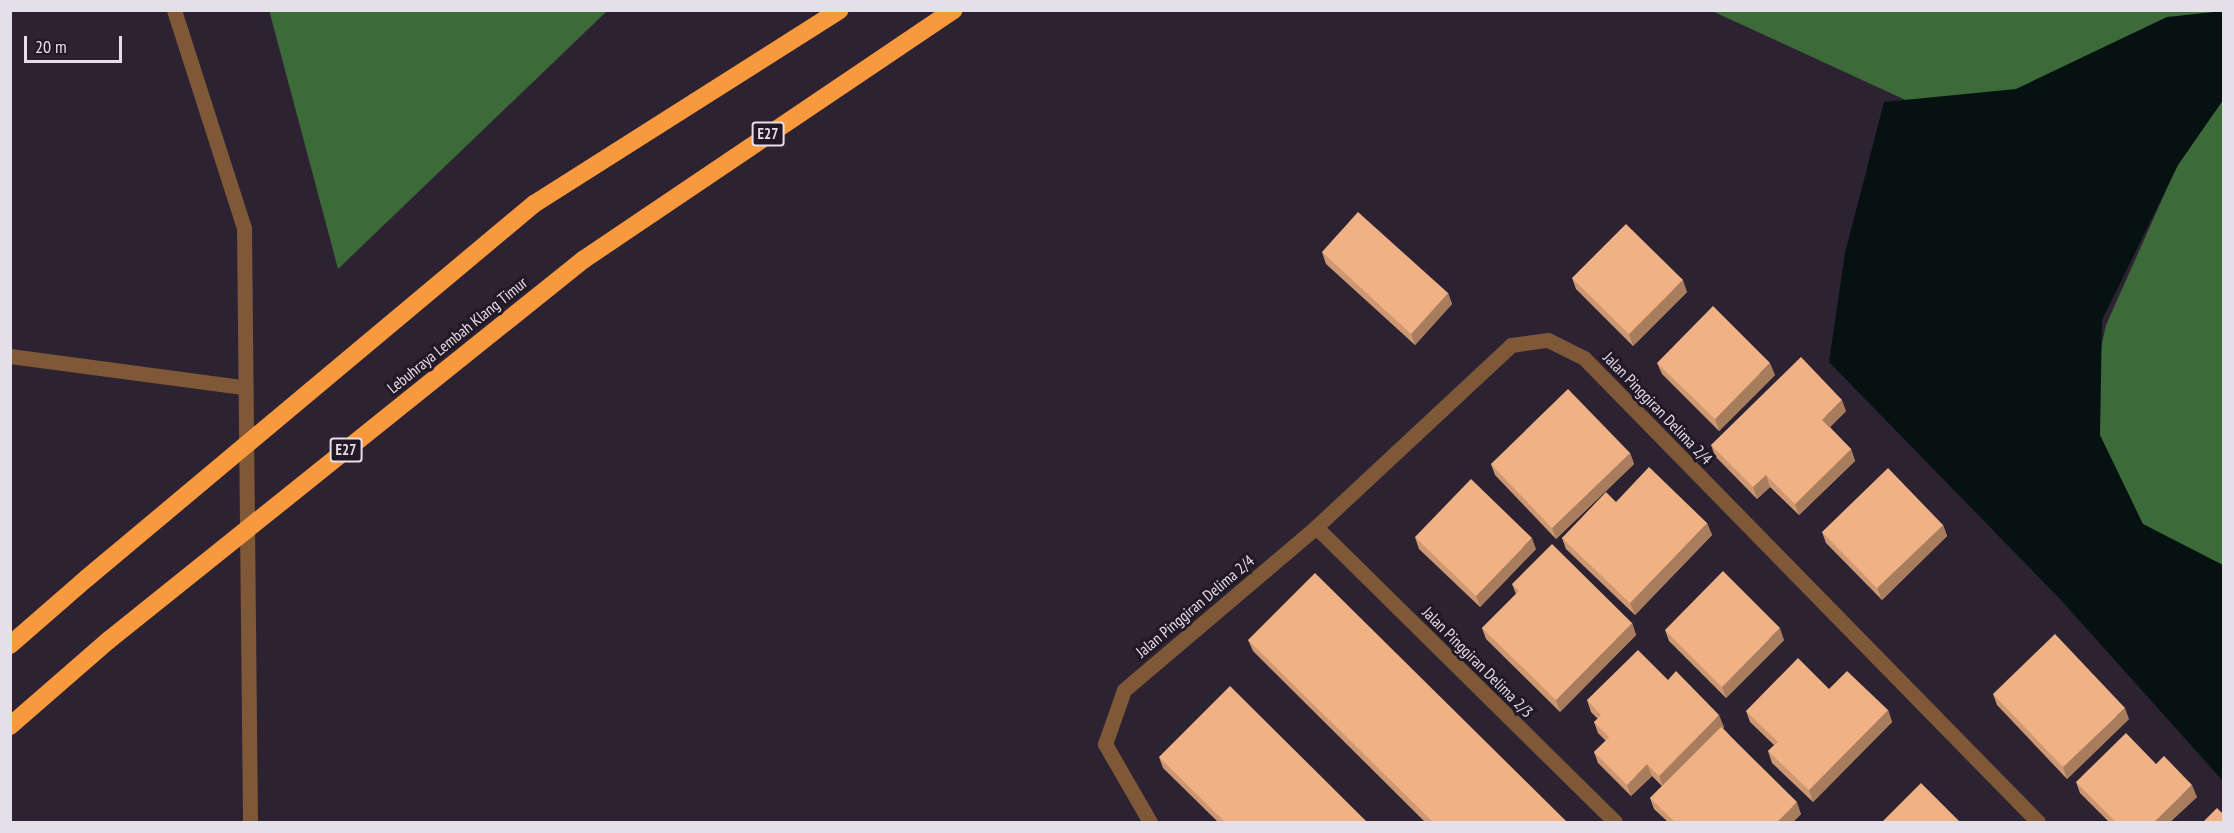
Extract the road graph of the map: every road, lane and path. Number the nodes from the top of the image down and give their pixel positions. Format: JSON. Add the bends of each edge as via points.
{"nodes":[{"id":1,"x":174,"y":10,"type":"edge"},
{"id":2,"x":840,"y":10,"type":"edge"},
{"id":3,"x":954,"y":10,"type":"edge"},
{"id":4,"x":10,"y":356,"type":"edge"},
{"id":5,"x":243,"y":387,"type":"junction"},
{"id":6,"x":1316,"y":527,"type":"junction"},
{"id":7,"x":10,"y":645,"type":"edge"},
{"id":8,"x":10,"y":726,"type":"edge"},
{"id":9,"x":1146,"y":821,"type":"edge"},
{"id":10,"x":250,"y":822,"type":"edge"},
{"id":11,"x":1615,"y":822,"type":"edge"},
{"id":12,"x":2038,"y":822,"type":"edge"}],
"edges":[{"from":1,"to":5,"type":"street","via":[[244,228]]},
{"from":2,"to":7,"type":"highway","bridge":true,"via":[[534,204]]},
{"from":3,"to":8,"type":"highway","name":"Lebuhraya Lembah Klang Timur","number":"E27","bridge":true,"via":[[583,260],[109,640]]},
{"from":4,"to":5,"type":"street"},
{"from":5,"to":10,"type":"street"},
{"from":6,"to":9,"type":"street","name":"Jalan Pinggiran Delima 2/4","via":[[1124,690],[1105,744]]},
{"from":6,"to":11,"type":"street","name":"Jalan Pinggiran Delima 2/3"},
{"from":6,"to":12,"type":"street","name":"Jalan Pinggiran Delima 2/4","via":[[1511,345],[1548,340],[1584,358]]}]}
